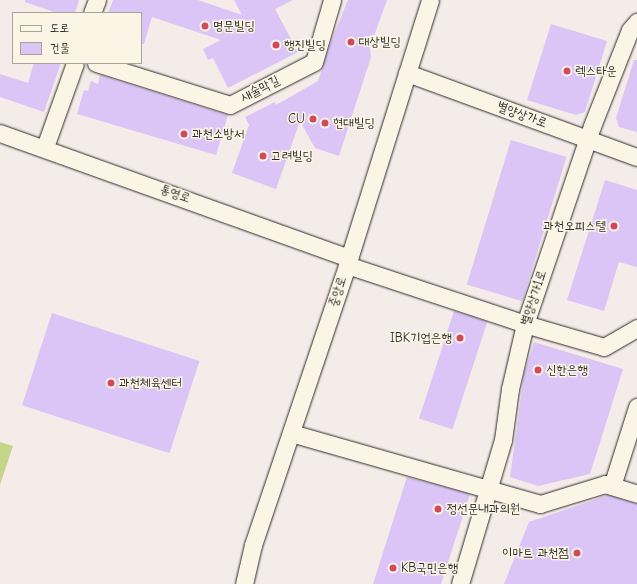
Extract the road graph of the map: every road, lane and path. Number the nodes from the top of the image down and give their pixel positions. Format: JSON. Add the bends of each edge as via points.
{"nodes":[{"id":1,"x":97,"y":0,"type":"edge"},
{"id":2,"x":332,"y":0,"type":"edge"},
{"id":3,"x":430,"y":0,"type":"edge"},
{"id":4,"x":92,"y":12,"type":"edge"},
{"id":5,"x":635,"y":28,"type":"edge"},
{"id":6,"x":75,"y":64,"type":"edge"},
{"id":7,"x":99,"y":64,"type":"edge"},
{"id":8,"x":407,"y":73,"type":"junction"},
{"id":9,"x":0,"y":133,"type":"edge"},
{"id":10,"x":587,"y":139,"type":"junction"},
{"id":11,"x":45,"y":147,"type":"junction"},
{"id":12,"x":637,"y":157,"type":"edge"},
{"id":13,"x":348,"y":261,"type":"junction"},
{"id":14,"x":525,"y":324,"type":"junction"},
{"id":15,"x":637,"y":328,"type":"edge"},
{"id":16,"x":637,"y":407,"type":"edge"},
{"id":17,"x":291,"y":432,"type":"junction"},
{"id":18,"x":612,"y":486,"type":"junction"},
{"id":19,"x":486,"y":490,"type":"junction"},
{"id":20,"x":637,"y":494,"type":"edge"},
{"id":21,"x":248,"y":583,"type":"edge"},
{"id":22,"x":460,"y":584,"type":"edge"}],
"edges":[{"from":1,"to":4,"type":"street"},
{"from":2,"to":7,"type":"street","name":"새술막길","via":[[314,62],[230,105]]},
{"from":3,"to":8,"type":"street","name":"중앙로"},
{"from":5,"to":10,"type":"street","name":"별양상가1로"},
{"from":6,"to":11,"type":"street"},
{"from":8,"to":10,"type":"street","name":"별양상가로"},
{"from":8,"to":13,"type":"street","name":"중앙로"},
{"from":9,"to":11,"type":"street","name":"통영로"},
{"from":10,"to":12,"type":"street","name":"별양상가로"},
{"from":10,"to":14,"type":"street","name":"별양상가1로"},
{"from":11,"to":13,"type":"street","name":"통영로"},
{"from":13,"to":14,"type":"street","name":"통영로"},
{"from":13,"to":17,"type":"street","name":"중앙로"},
{"from":14,"to":15,"type":"street","name":"통영로","via":[[604,347]]},
{"from":14,"to":19,"type":"street","name":"별양상가1로","via":[[510,389],[503,440]]},
{"from":16,"to":18,"type":"street"},
{"from":17,"to":19,"type":"street"},
{"from":17,"to":21,"type":"street","name":"중앙로","via":[[253,544]]},
{"from":18,"to":19,"type":"street","via":[[605,484],[540,504]]},
{"from":18,"to":20,"type":"street"},
{"from":19,"to":22,"type":"street","name":"별양상가1로"}]}
